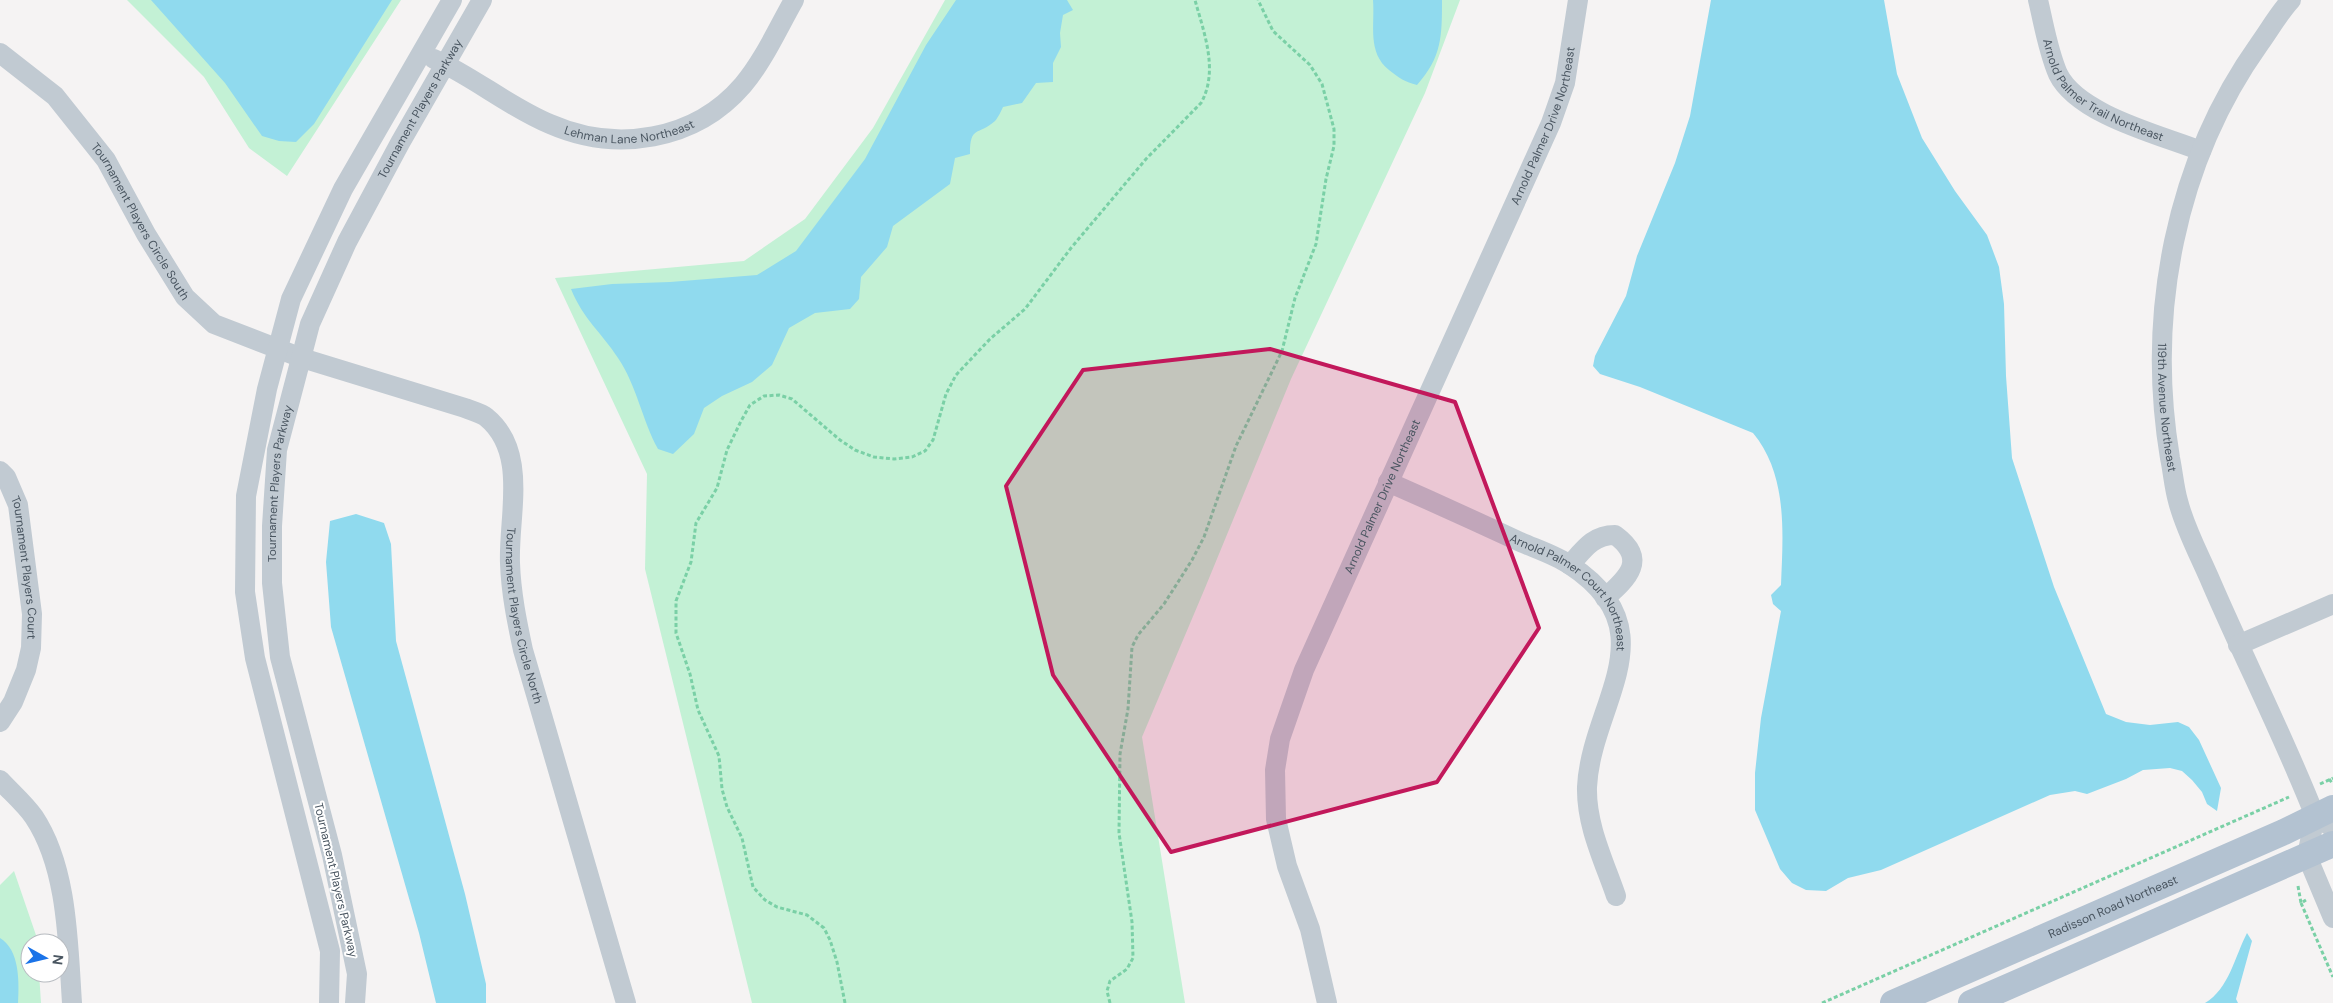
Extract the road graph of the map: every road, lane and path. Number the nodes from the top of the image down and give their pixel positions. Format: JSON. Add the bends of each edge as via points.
{"nodes":[{"id":1,"x":452,"y":0,"type":"edge"},
{"id":2,"x":482,"y":0,"type":"edge"},
{"id":3,"x":794,"y":0,"type":"edge"},
{"id":4,"x":1195,"y":0,"type":"edge"},
{"id":5,"x":1258,"y":0,"type":"edge"},
{"id":6,"x":1578,"y":0,"type":"edge"},
{"id":7,"x":2038,"y":0,"type":"edge"},
{"id":8,"x":2291,"y":0,"type":"edge"},
{"id":9,"x":0,"y":53,"type":"edge"},
{"id":10,"x":422,"y":54,"type":"junction"},
{"id":11,"x":445,"y":64,"type":"junction"},
{"id":12,"x":2201,"y":151,"type":"junction"},
{"id":13,"x":279,"y":350,"type":"junction"},
{"id":14,"x":302,"y":358,"type":"junction"},
{"id":15,"x":0,"y":471,"type":"edge"},
{"id":16,"x":1388,"y":482,"type":"junction"},
{"id":17,"x":1570,"y":565,"type":"junction"},
{"id":18,"x":1606,"y":598,"type":"junction"},
{"id":19,"x":2333,"y":604,"type":"edge"},
{"id":20,"x":2238,"y":645,"type":"junction"},
{"id":21,"x":0,"y":722,"type":"edge"},
{"id":22,"x":2333,"y":778,"type":"edge"},
{"id":23,"x":0,"y":780,"type":"edge"},
{"id":24,"x":2333,"y":784,"type":"edge"},
{"id":25,"x":2278,"y":802,"type":"dead end"},
{"id":26,"x":2327,"y":817,"type":"edge"},
{"id":27,"x":2333,"y":844,"type":"edge"},
{"id":28,"x":2306,"y":856,"type":"junction"},
{"id":29,"x":1616,"y":896,"type":"dead end"},
{"id":30,"x":2301,"y":903,"type":"dead end"},
{"id":31,"x":2333,"y":918,"type":"edge"},
{"id":32,"x":2333,"y":977,"type":"edge"},
{"id":33,"x":72,"y":1003,"type":"edge"},
{"id":34,"x":329,"y":1003,"type":"edge"},
{"id":35,"x":355,"y":1003,"type":"edge"},
{"id":36,"x":626,"y":1003,"type":"edge"},
{"id":37,"x":845,"y":1003,"type":"edge"},
{"id":38,"x":1110,"y":1003,"type":"edge"},
{"id":39,"x":1327,"y":1003,"type":"edge"},
{"id":40,"x":1822,"y":1003,"type":"edge"},
{"id":41,"x":1892,"y":1003,"type":"edge"},
{"id":42,"x":1971,"y":1003,"type":"edge"}],
"edges":[{"from":1,"to":10,"type":"street","name":"Tournament Players Parkway"},
{"from":2,"to":11,"type":"street","name":"Tournament Players Parkway"},
{"from":3,"to":11,"type":"street","name":"Lehman Lane Northeast","via":[[759,63],[726,102],[704,117],[655,136],[599,139],[571,132],[548,124]]},
{"from":4,"to":37,"type":"path","via":[[1210,66],[1209,86],[1202,103],[1146,159],[1070,248],[1025,308],[956,375],[946,394],[933,440],[925,451],[912,457],[874,457],[840,440],[792,399],[780,394],[764,396],[750,405],[741,421],[727,450],[717,488],[696,523],[691,562],[676,602],[676,634],[698,710],[719,756],[727,807],[742,838],[753,887],[777,907],[807,915],[824,928],[837,962]]},
{"from":5,"to":38,"type":"path","via":[[1273,30],[1310,65],[1322,84],[1334,129],[1334,146],[1316,244],[1295,298],[1282,351],[1236,446],[1204,537],[1164,604],[1132,647],[1128,709],[1120,754],[1119,833],[1132,922],[1133,958],[1127,968],[1110,981],[1107,991]]},
{"from":6,"to":16,"type":"street","name":"Arnold Palmer Drive Northeast","via":[[1565,83],[1551,123]]},
{"from":7,"to":12,"type":"street","name":"Arnold Palmer Trail Northeast","via":[[2050,53],[2068,89],[2102,113]]},
{"from":8,"to":12,"type":"street","name":"119th Avenue Northeast","via":[[2238,73]]},
{"from":9,"to":13,"type":"street","name":"Tournament Players Circle South","via":[[55,96],[106,160],[185,297],[214,324]]},
{"from":10,"to":11,"type":"street","name":"Lehman Lane Northeast"},
{"from":10,"to":13,"type":"street","name":"Tournament Players Parkway","via":[[343,189],[290,299]]},
{"from":11,"to":14,"type":"street","name":"Tournament Players Parkway","via":[[347,242],[310,324]]},
{"from":12,"to":20,"type":"street","name":"119th Avenue Northeast","via":[[2178,219],[2167,274],[2161,382],[2178,502]]},
{"from":13,"to":14,"type":"street","name":"Tournament Players Circle South"},
{"from":13,"to":34,"type":"street","name":"Tournament Players Parkway","via":[[267,389],[246,496],[245,592],[255,658],[330,951]]},
{"from":14,"to":35,"type":"street","name":"Tournament Players Parkway","via":[[277,450],[272,583],[280,657],[332,855],[357,974]]},
{"from":14,"to":36,"type":"street","name":"Tournament Players Circle North","via":[[485,416],[499,430],[508,446],[513,467],[510,564],[520,634]]},
{"from":15,"to":21,"type":"street","name":"Tournament Players Court","via":[[18,505],[32,614],[31,648],[26,670],[13,702]]},
{"from":16,"to":17,"type":"street","name":"Arnold Palmer Court Northeast"},
{"from":16,"to":39,"type":"street","name":"Arnold Palmer Drive Northeast","via":[[1304,670],[1280,739],[1275,770],[1276,819],[1287,866],[1310,929]]},
{"from":17,"to":18,"type":"street","name":"Arnold Palmer Court Northeast"},
{"from":17,"to":18,"type":"street","via":[[1588,543],[1598,537],[1616,535],[1625,543],[1633,561],[1631,571]]},
{"from":18,"to":29,"type":"street","name":"Arnold Palmer Court Northeast","via":[[1617,620],[1622,644],[1620,668],[1590,763],[1588,814]]},
{"from":19,"to":20,"type":"street"},
{"from":20,"to":26,"type":"street","name":"119th Avenue Northeast"},
{"from":22,"to":24,"type":"path","via":[[2329,779]]},
{"from":23,"to":33,"type":"street","via":[[34,817],[52,854],[66,919]]},
{"from":25,"to":40,"type":"path"},
{"from":26,"to":28,"type":"street"},
{"from":26,"to":41,"type":"main road","name":"Radisson Road Northeast","via":[[2284,832]]},
{"from":27,"to":28,"type":"main road"},
{"from":28,"to":31,"type":"street"},
{"from":28,"to":42,"type":"main road"},
{"from":30,"to":32,"type":"path"}]}
